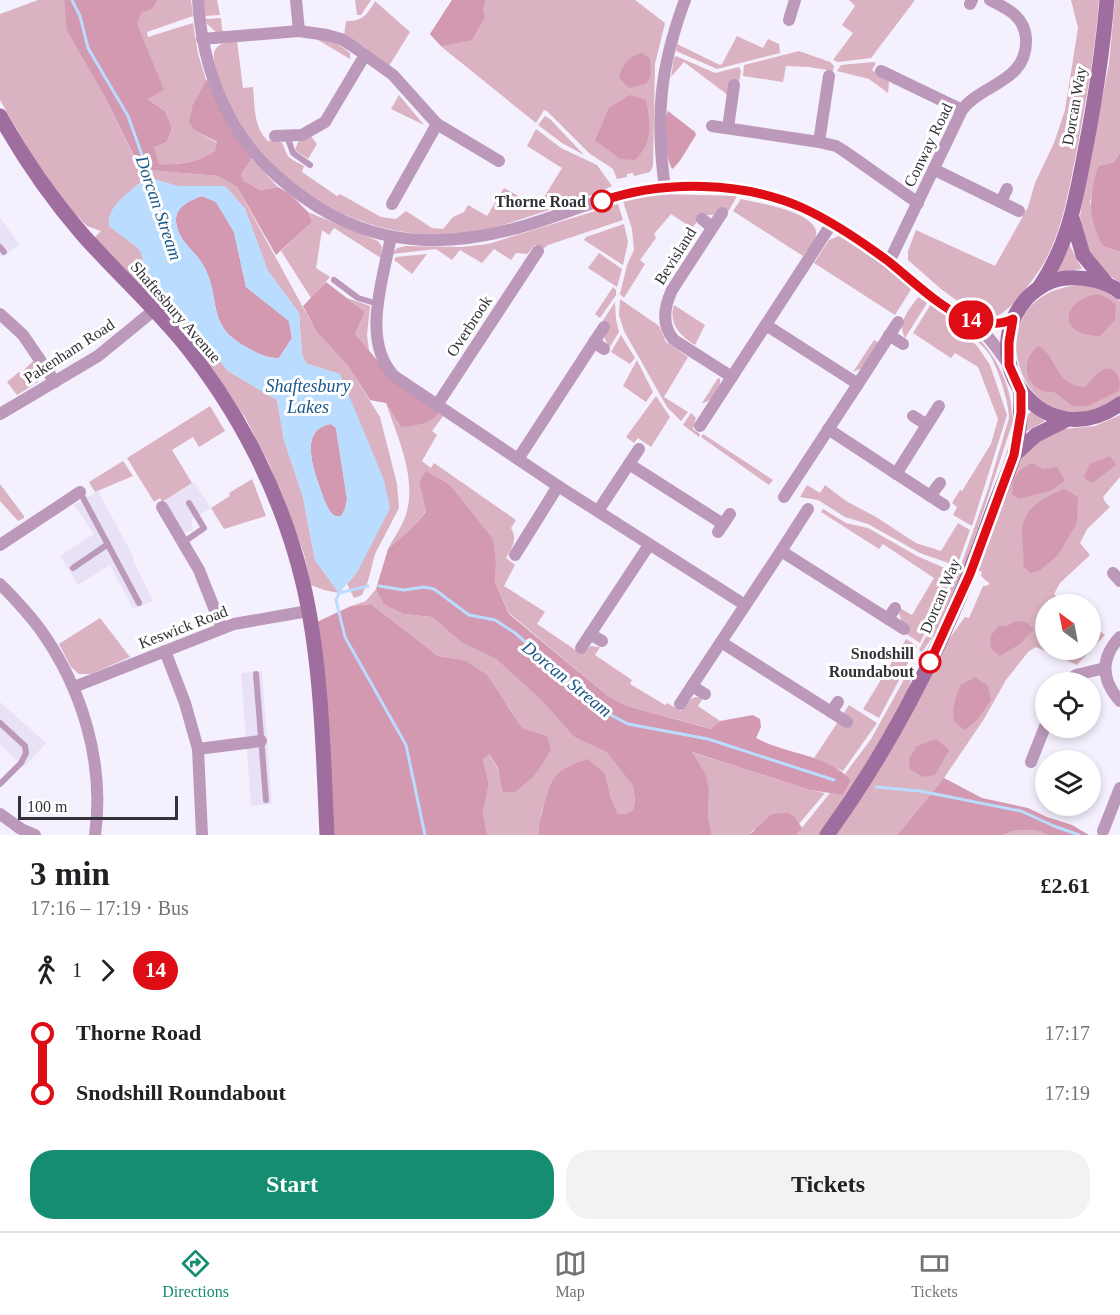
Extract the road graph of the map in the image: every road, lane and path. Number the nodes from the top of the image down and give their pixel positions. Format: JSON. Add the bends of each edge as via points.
{"nodes":[{"id":1,"x":198,"y":0,"type":"edge"},
{"id":2,"x":296,"y":0,"type":"edge"},
{"id":3,"x":685,"y":0,"type":"edge"},
{"id":4,"x":795,"y":0,"type":"edge"},
{"id":5,"x":1107,"y":0,"type":"edge"},
{"id":6,"x":997,"y":1,"type":"edge"},
{"id":7,"x":789,"y":20,"type":"dead end"},
{"id":8,"x":298,"y":31,"type":"junction"},
{"id":9,"x":202,"y":39,"type":"junction"},
{"id":10,"x":365,"y":56,"type":"junction"},
{"id":11,"x":881,"y":71,"type":"dead end"},
{"id":12,"x":829,"y":76,"type":"dead end"},
{"id":13,"x":898,"y":80,"type":"junction"},
{"id":14,"x":734,"y":85,"type":"dead end"},
{"id":15,"x":892,"y":92,"type":"dead end"},
{"id":16,"x":962,"y":110,"type":"junction"},
{"id":17,"x":0,"y":116,"type":"edge"},
{"id":18,"x":437,"y":124,"type":"junction"},
{"id":19,"x":712,"y":126,"type":"dead end"},
{"id":20,"x":728,"y":128,"type":"junction"},
{"id":21,"x":281,"y":135,"type":"joint"},
{"id":22,"x":819,"y":142,"type":"junction"},
{"id":23,"x":498,"y":161,"type":"dead end"},
{"id":24,"x":310,"y":165,"type":"dead end"},
{"id":25,"x":935,"y":170,"type":"junction"},
{"id":26,"x":665,"y":188,"type":"junction"},
{"id":27,"x":1007,"y":189,"type":"dead end"},
{"id":28,"x":1001,"y":202,"type":"junction"},
{"id":29,"x":918,"y":203,"type":"junction"},
{"id":30,"x":392,"y":204,"type":"dead end"},
{"id":31,"x":1019,"y":211,"type":"dead end"},
{"id":32,"x":722,"y":213,"type":"dead end"},
{"id":33,"x":1072,"y":218,"type":"junction"},
{"id":34,"x":702,"y":219,"type":"dead end"},
{"id":35,"x":832,"y":223,"type":"junction"},
{"id":36,"x":712,"y":227,"type":"junction"},
{"id":37,"x":391,"y":237,"type":"junction"},
{"id":38,"x":538,"y":251,"type":"dead end"},
{"id":39,"x":889,"y":262,"type":"junction"},
{"id":40,"x":334,"y":280,"type":"dead end"},
{"id":41,"x":1039,"y":288,"type":"junction"},
{"id":42,"x":1113,"y":288,"type":"edge"},
{"id":43,"x":378,"y":304,"type":"junction"},
{"id":44,"x":153,"y":311,"type":"junction"},
{"id":45,"x":0,"y":314,"type":"edge"},
{"id":46,"x":1013,"y":319,"type":"junction"},
{"id":47,"x":972,"y":321,"type":"junction"},
{"id":48,"x":898,"y":322,"type":"dead end"},
{"id":49,"x":766,"y":325,"type":"junction"},
{"id":50,"x":604,"y":327,"type":"dead end"},
{"id":51,"x":889,"y":335,"type":"junction"},
{"id":52,"x":903,"y":344,"type":"dead end"},
{"id":53,"x":1009,"y":365,"type":"junction"},
{"id":54,"x":732,"y":377,"type":"junction"},
{"id":55,"x":56,"y":382,"type":"junction"},
{"id":56,"x":858,"y":384,"type":"junction"},
{"id":57,"x":1021,"y":392,"type":"junction"},
{"id":58,"x":1120,"y":404,"type":"edge"},
{"id":59,"x":437,"y":405,"type":"junction"},
{"id":60,"x":939,"y":406,"type":"dead end"},
{"id":61,"x":0,"y":414,"type":"edge"},
{"id":62,"x":913,"y":416,"type":"dead end"},
{"id":63,"x":1066,"y":420,"type":"junction"},
{"id":64,"x":927,"y":425,"type":"junction"},
{"id":65,"x":700,"y":426,"type":"dead end"},
{"id":66,"x":828,"y":429,"type":"junction"},
{"id":67,"x":639,"y":449,"type":"dead end"},
{"id":68,"x":1014,"y":455,"type":"junction"},
{"id":69,"x":518,"y":459,"type":"junction"},
{"id":70,"x":629,"y":464,"type":"junction"},
{"id":71,"x":896,"y":474,"type":"junction"},
{"id":72,"x":940,"y":483,"type":"dead end"},
{"id":73,"x":558,"y":486,"type":"junction"},
{"id":74,"x":80,"y":492,"type":"joint"},
{"id":75,"x":930,"y":496,"type":"junction"},
{"id":76,"x":784,"y":497,"type":"dead end"},
{"id":77,"x":189,"y":503,"type":"dead end"},
{"id":78,"x":944,"y":506,"type":"dead end"},
{"id":79,"x":162,"y":507,"type":"dead end"},
{"id":80,"x":808,"y":509,"type":"dead end"},
{"id":81,"x":598,"y":511,"type":"junction"},
{"id":82,"x":723,"y":523,"type":"dead end"},
{"id":83,"x":515,"y":528,"type":"dead end"},
{"id":84,"x":527,"y":535,"type":"junction"},
{"id":85,"x":184,"y":542,"type":"junction"},
{"id":86,"x":108,"y":544,"type":"junction"},
{"id":87,"x":0,"y":545,"type":"edge"},
{"id":88,"x":649,"y":545,"type":"junction"},
{"id":89,"x":781,"y":550,"type":"junction"},
{"id":90,"x":514,"y":555,"type":"dead end"},
{"id":91,"x":73,"y":568,"type":"dead end"},
{"id":92,"x":2,"y":589,"type":"edge"},
{"id":93,"x":139,"y":603,"type":"dead end"},
{"id":94,"x":745,"y":605,"type":"junction"},
{"id":95,"x":895,"y":608,"type":"dead end"},
{"id":96,"x":308,"y":611,"type":"junction"},
{"id":97,"x":888,"y":619,"type":"junction"},
{"id":98,"x":222,"y":628,"type":"junction"},
{"id":99,"x":904,"y":629,"type":"dead end"},
{"id":100,"x":590,"y":634,"type":"junction"},
{"id":101,"x":1120,"y":637,"type":"edge"},
{"id":102,"x":602,"y":641,"type":"dead end"},
{"id":103,"x":721,"y":642,"type":"junction"},
{"id":104,"x":581,"y":648,"type":"dead end"},
{"id":105,"x":165,"y":651,"type":"junction"},
{"id":106,"x":1105,"y":668,"type":"junction"},
{"id":107,"x":1088,"y":672,"type":"edge"},
{"id":108,"x":256,"y":674,"type":"dead end"},
{"id":109,"x":692,"y":686,"type":"junction"},
{"id":110,"x":74,"y":687,"type":"junction"},
{"id":111,"x":705,"y":694,"type":"dead end"},
{"id":112,"x":1120,"y":701,"type":"edge"},
{"id":113,"x":680,"y":704,"type":"dead end"},
{"id":114,"x":847,"y":722,"type":"dead end"},
{"id":115,"x":0,"y":723,"type":"edge"},
{"id":116,"x":1040,"y":738,"type":"edge"},
{"id":117,"x":261,"y":741,"type":"junction"},
{"id":118,"x":198,"y":749,"type":"junction"},
{"id":119,"x":1031,"y":762,"type":"dead end"},
{"id":120,"x":0,"y":784,"type":"edge"},
{"id":121,"x":1120,"y":788,"type":"edge"},
{"id":122,"x":266,"y":800,"type":"dead end"},
{"id":123,"x":0,"y":814,"type":"edge"},
{"id":124,"x":1102,"y":831,"type":"dead end"},
{"id":125,"x":35,"y":835,"type":"edge"},
{"id":126,"x":95,"y":835,"type":"edge"},
{"id":127,"x":202,"y":835,"type":"edge"},
{"id":128,"x":327,"y":835,"type":"edge"},
{"id":129,"x":827,"y":835,"type":"edge"}],
"edges":[{"from":1,"to":9,"type":"street"},
{"from":2,"to":8,"type":"street"},
{"from":3,"to":26,"type":"street","via":[[668,51],[661,90],[659,129]]},
{"from":4,"to":7,"type":"street"},
{"from":5,"to":33,"type":"main road","name":"Dorcan Way","via":[[1099,74]]},
{"from":6,"to":16,"type":"street","name":"Conway Road","via":[[1021,21],[1026,40],[1024,55],[1009,76]]},
{"from":8,"to":9,"type":"street"},
{"from":8,"to":10,"type":"street","via":[[340,39]]},
{"from":9,"to":37,"type":"street","via":[[229,117],[263,164],[312,204],[352,225]]},
{"from":10,"to":18,"type":"street","via":[[393,75]]},
{"from":10,"to":21,"type":"street","via":[[325,122],[309,132]]},
{"from":11,"to":13,"type":"street"},
{"from":12,"to":22,"type":"street"},
{"from":13,"to":15,"type":"street"},
{"from":13,"to":16,"type":"street"},
{"from":14,"to":20,"type":"street"},
{"from":16,"to":25,"type":"street","name":"Conway Road"},
{"from":17,"to":44,"type":"main road","name":"Shaftesbury Avenue","via":[[58,204]]},
{"from":18,"to":23,"type":"street"},
{"from":18,"to":30,"type":"street"},
{"from":19,"to":20,"type":"street"},
{"from":20,"to":22,"type":"street"},
{"from":21,"to":24,"type":"lane","via":[[293,153]]},
{"from":22,"to":29,"type":"street","via":[[844,151]]},
{"from":25,"to":28,"type":"street"},
{"from":25,"to":29,"type":"street","name":"Conway Road"},
{"from":26,"to":35,"type":"street","via":[[752,193],[801,208]]},
{"from":26,"to":37,"type":"street","via":[[619,195],[471,239],[426,242]]},
{"from":27,"to":28,"type":"street"},
{"from":28,"to":31,"type":"street"},
{"from":29,"to":39,"type":"street","name":"Conway Road"},
{"from":32,"to":36,"type":"street","name":"Bevisland"},
{"from":33,"to":41,"type":"main road","name":"Dorcan Way"},
{"from":33,"to":42,"type":"main road","name":"Dorcan Way","via":[[1083,255]]},
{"from":34,"to":36,"type":"street","name":"Bevisland"},
{"from":35,"to":39,"type":"street"},
{"from":35,"to":49,"type":"street"},
{"from":36,"to":54,"type":"street","name":"Bevisland","via":[[672,290],[665,322],[674,340]]},
{"from":37,"to":43,"type":"street"},
{"from":38,"to":59,"type":"street","name":"Overbrook","via":[[523,262]]},
{"from":39,"to":47,"type":"street","via":[[923,290]]},
{"from":40,"to":43,"type":"lane","via":[[358,298]]},
{"from":41,"to":42,"type":"main road","via":[[1072,278]]},
{"from":41,"to":46,"type":"main road"},
{"from":43,"to":59,"type":"street","via":[[376,339],[387,367],[402,383]]},
{"from":44,"to":55,"type":"street","name":"Pakenham Road","via":[[107,350]]},
{"from":44,"to":96,"type":"main road","name":"Shaftesbury Avenue","via":[[219,390],[243,430],[284,522]]},
{"from":45,"to":55,"type":"street","via":[[23,334]]},
{"from":46,"to":47,"type":"street","via":[[999,323]]},
{"from":46,"to":53,"type":"main road"},
{"from":47,"to":53,"type":"street"},
{"from":48,"to":51,"type":"street"},
{"from":49,"to":54,"type":"street"},
{"from":49,"to":56,"type":"street"},
{"from":50,"to":69,"type":"street","via":[[599,346]]},
{"from":51,"to":52,"type":"street"},
{"from":51,"to":56,"type":"street"},
{"from":53,"to":57,"type":"main road"},
{"from":54,"to":65,"type":"street"},
{"from":55,"to":61,"type":"street","name":"Pakenham Road"},
{"from":56,"to":66,"type":"street"},
{"from":57,"to":63,"type":"main road","via":[[1039,408]]},
{"from":57,"to":68,"type":"main road","name":"Dorcan Way"},
{"from":58,"to":63,"type":"main road","via":[[1099,415]]},
{"from":59,"to":69,"type":"street"},
{"from":60,"to":64,"type":"street"},
{"from":62,"to":64,"type":"street"},
{"from":63,"to":68,"type":"main road","name":"Dorcan Way","via":[[1036,435]]},
{"from":64,"to":71,"type":"street"},
{"from":66,"to":71,"type":"street"},
{"from":66,"to":76,"type":"street","via":[[793,472]]},
{"from":67,"to":70,"type":"street"},
{"from":68,"to":129,"type":"main road","name":"Dorcan Way","via":[[945,633],[890,738]]},
{"from":69,"to":73,"type":"street"},
{"from":70,"to":81,"type":"street"},
{"from":70,"to":82,"type":"street"},
{"from":71,"to":75,"type":"street"},
{"from":72,"to":75,"type":"street"},
{"from":73,"to":81,"type":"street"},
{"from":73,"to":84,"type":"street"},
{"from":74,"to":86,"type":"lane"},
{"from":74,"to":87,"type":"street"},
{"from":75,"to":78,"type":"street"},
{"from":77,"to":85,"type":"lane","via":[[204,528]]},
{"from":79,"to":85,"type":"street"},
{"from":80,"to":89,"type":"street"},
{"from":81,"to":88,"type":"street"},
{"from":83,"to":84,"type":"street"},
{"from":84,"to":90,"type":"street"},
{"from":85,"to":98,"type":"street"},
{"from":86,"to":91,"type":"lane"},
{"from":86,"to":93,"type":"lane"},
{"from":88,"to":94,"type":"street"},
{"from":88,"to":100,"type":"street"},
{"from":89,"to":94,"type":"street"},
{"from":89,"to":97,"type":"street"},
{"from":92,"to":110,"type":"street","via":[[40,628]]},
{"from":94,"to":103,"type":"street"},
{"from":95,"to":97,"type":"street"},
{"from":96,"to":98,"type":"street","name":"Keswick Road"},
{"from":96,"to":128,"type":"main road","name":"Shaftesbury Avenue","via":[[319,691]]},
{"from":97,"to":99,"type":"street"},
{"from":98,"to":105,"type":"street","name":"Keswick Road"},
{"from":100,"to":102,"type":"street"},
{"from":100,"to":104,"type":"street"},
{"from":101,"to":106,"type":"street","via":[[1112,645]]},
{"from":103,"to":109,"type":"street"},
{"from":103,"to":114,"type":"street","via":[[835,707]]},
{"from":105,"to":110,"type":"street","name":"Keswick Road"},
{"from":105,"to":118,"type":"street"},
{"from":106,"to":107,"type":"street"},
{"from":106,"to":112,"type":"street","via":[[1108,685]]},
{"from":108,"to":117,"type":"lane"},
{"from":109,"to":111,"type":"street"},
{"from":109,"to":113,"type":"street"},
{"from":110,"to":126,"type":"street","via":[[95,766]]},
{"from":115,"to":120,"type":"lane","via":[[25,746],[26,753]]},
{"from":116,"to":119,"type":"street"},
{"from":117,"to":118,"type":"street"},
{"from":117,"to":122,"type":"lane"},
{"from":118,"to":127,"type":"street"},
{"from":121,"to":124,"type":"street"},
{"from":123,"to":125,"type":"street"}]}
